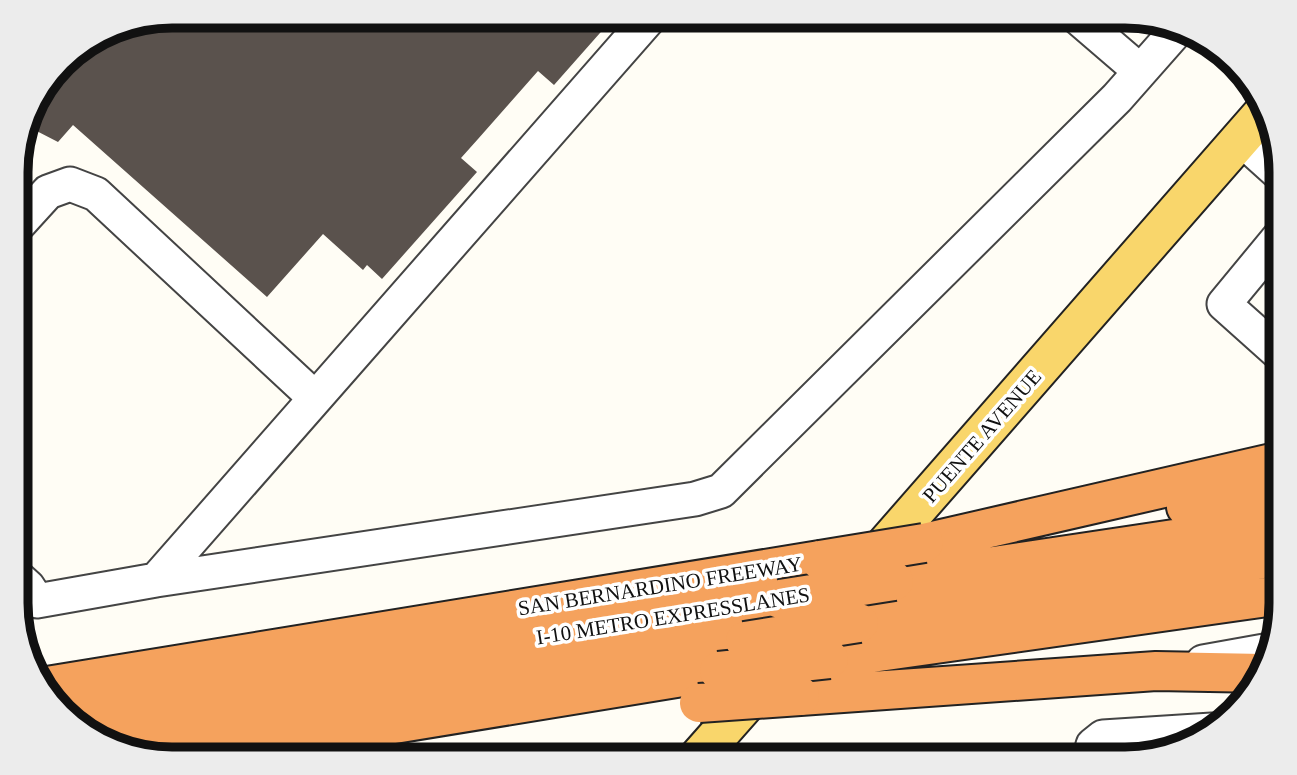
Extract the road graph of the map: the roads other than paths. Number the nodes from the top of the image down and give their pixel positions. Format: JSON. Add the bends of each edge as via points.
{"nodes":[{"id":1,"x":640,"y":28,"type":"edge"},
{"id":2,"x":1090,"y":28,"type":"edge"},
{"id":3,"x":1171,"y":36,"type":"edge"},
{"id":4,"x":1140,"y":71,"type":"junction"},
{"id":5,"x":1252,"y":125,"type":"edge"},
{"id":6,"x":1267,"y":151,"type":"edge"},
{"id":7,"x":28,"y":214,"type":"edge"},
{"id":8,"x":1269,"y":249,"type":"edge"},
{"id":9,"x":1269,"y":344,"type":"edge"},
{"id":10,"x":315,"y":398,"type":"junction"},
{"id":11,"x":1269,"y":464,"type":"edge"},
{"id":12,"x":1269,"y":496,"type":"edge"},
{"id":13,"x":1269,"y":525,"type":"edge"},
{"id":14,"x":924,"y":543,"type":"junction"},
{"id":15,"x":1269,"y":558,"type":"edge"},
{"id":16,"x":156,"y":579,"type":"junction"},
{"id":17,"x":28,"y":586,"type":"edge"},
{"id":18,"x":1269,"y":597,"type":"edge"},
{"id":19,"x":1260,"y":652,"type":"edge"},
{"id":20,"x":1156,"y":671,"type":"junction"},
{"id":21,"x":1251,"y":673,"type":"edge"},
{"id":22,"x":53,"y":685,"type":"edge"},
{"id":23,"x":564,"y":699,"type":"junction"},
{"id":24,"x":76,"y":710,"type":"edge"},
{"id":25,"x":1182,"y":735,"type":"edge"},
{"id":26,"x":120,"y":737,"type":"edge"},
{"id":27,"x":257,"y":747,"type":"edge"},
{"id":28,"x":708,"y":747,"type":"edge"},
{"id":29,"x":1102,"y":747,"type":"edge"}],
"edges":[{"from":1,"to":10,"type":"lane"},
{"from":2,"to":4,"type":"lane"},
{"from":3,"to":4,"type":"lane"},
{"from":4,"to":16,"type":"lane","via":[[721,491],[695,499]]},
{"from":5,"to":6,"type":"lane"},
{"from":5,"to":28,"type":"main road","name":"PUENTE AVENUE"},
{"from":7,"to":10,"type":"lane","via":[[48,192],[70,184],[96,194]]},
{"from":8,"to":9,"type":"lane","via":[[1224,304]]},
{"from":10,"to":16,"type":"lane"},
{"from":11,"to":14,"type":"highway"},
{"from":12,"to":14,"type":"highway","name":"SAN BERNARDINO FREEWAY"},
{"from":13,"to":24,"type":"highway","name":"I-10 METRO EXPRESSLANES","bridge":true},
{"from":14,"to":22,"type":"highway","name":"SAN BERNARDINO FREEWAY","bridge":true},
{"from":15,"to":26,"type":"highway","name":"I-10 METRO EXPRESSLANES","bridge":true},
{"from":16,"to":17,"type":"lane","via":[[37,601]]},
{"from":18,"to":23,"type":"highway","bridge":true,"via":[[719,671]]},
{"from":19,"to":20,"type":"lane"},
{"from":20,"to":21,"type":"highway"},
{"from":20,"to":23,"type":"highway","bridge":true,"via":[[699,703]]},
{"from":23,"to":27,"type":"highway"},
{"from":25,"to":29,"type":"lane"}]}
